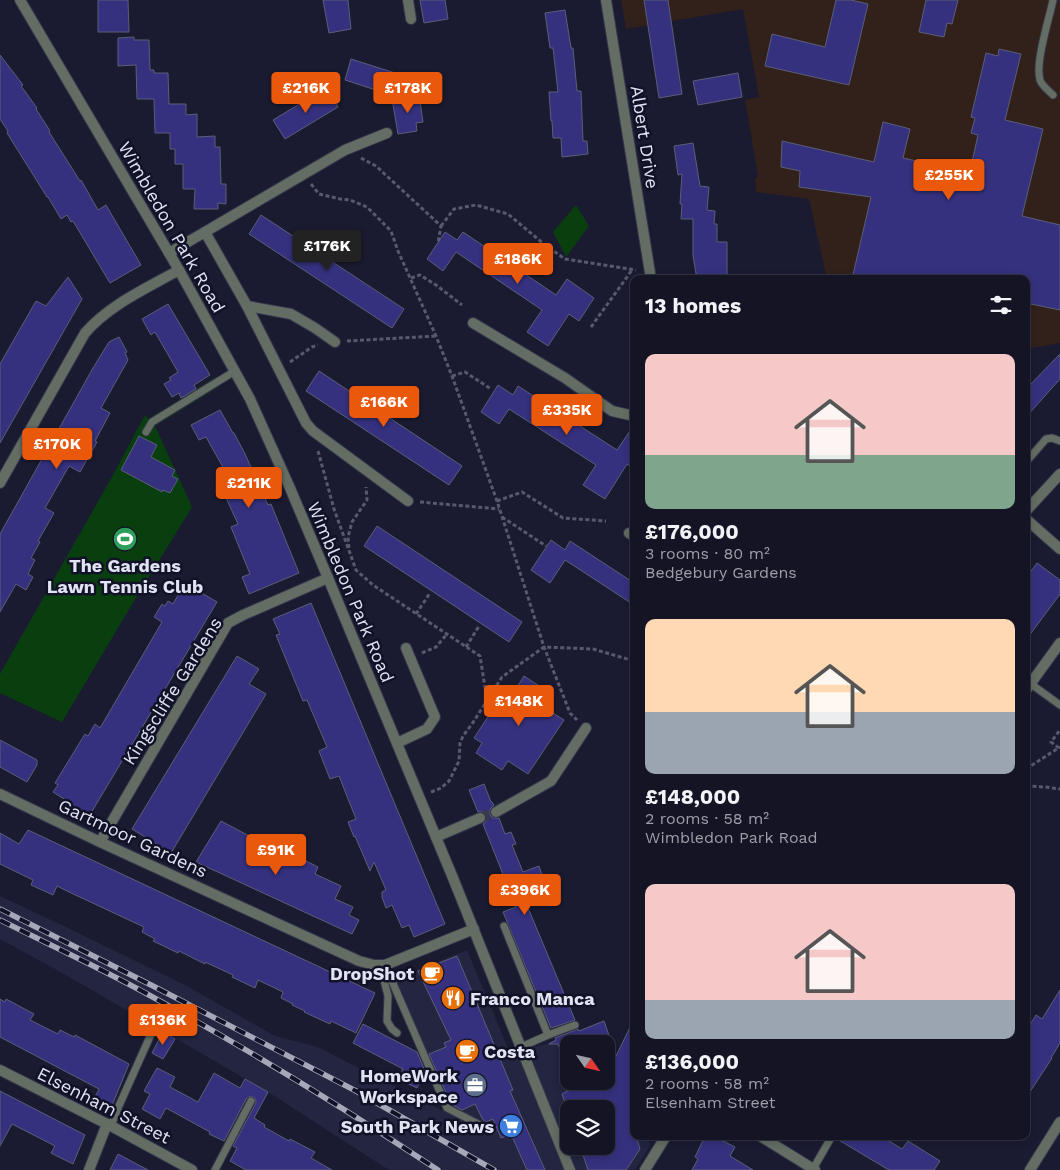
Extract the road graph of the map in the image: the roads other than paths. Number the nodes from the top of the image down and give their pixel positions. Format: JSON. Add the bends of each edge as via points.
{"nodes":[{"id":1,"x":20,"y":0,"type":"edge"},
{"id":2,"x":408,"y":0,"type":"edge"},
{"id":3,"x":606,"y":0,"type":"edge"},
{"id":4,"x":1053,"y":0,"type":"edge"},
{"id":5,"x":410,"y":19,"type":"dead end"},
{"id":6,"x":1053,"y":95,"type":"dead end"},
{"id":7,"x":387,"y":133,"type":"dead end"},
{"id":8,"x":205,"y":232,"type":"junction"},
{"id":9,"x":169,"y":253,"type":"junction"},
{"id":10,"x":179,"y":270,"type":"junction"},
{"id":11,"x":650,"y":275,"type":"edge"},
{"id":12,"x":247,"y":306,"type":"junction"},
{"id":13,"x":474,"y":322,"type":"dead end"},
{"id":14,"x":335,"y":342,"type":"road end"},
{"id":15,"x":235,"y":371,"type":"junction"},
{"id":16,"x":630,"y":415,"type":"edge"},
{"id":17,"x":146,"y":432,"type":"dead end"},
{"id":18,"x":1060,"y":441,"type":"edge"},
{"id":19,"x":1030,"y":457,"type":"edge"},
{"id":20,"x":1060,"y":474,"type":"edge"},
{"id":21,"x":0,"y":483,"type":"edge"},
{"id":22,"x":408,"y":501,"type":"road end"},
{"id":23,"x":1030,"y":507,"type":"edge"},
{"id":24,"x":1030,"y":523,"type":"edge"},
{"id":25,"x":1060,"y":549,"type":"edge"},
{"id":26,"x":328,"y":578,"type":"junction"},
{"id":27,"x":1060,"y":643,"type":"edge"},
{"id":28,"x":407,"y":653,"type":"road end"},
{"id":29,"x":1030,"y":684,"type":"edge"},
{"id":30,"x":1030,"y":688,"type":"edge"},
{"id":31,"x":1060,"y":705,"type":"edge"},
{"id":32,"x":586,"y":728,"type":"road end"},
{"id":33,"x":397,"y":743,"type":"junction"},
{"id":34,"x":0,"y":794,"type":"edge"},
{"id":35,"x":496,"y":812,"type":"tunnel mouth"},
{"id":36,"x":480,"y":818,"type":"tunnel mouth"},
{"id":37,"x":436,"y":837,"type":"junction"},
{"id":38,"x":100,"y":842,"type":"junction"},
{"id":39,"x":504,"y":926,"type":"dead end"},
{"id":40,"x":474,"y":929,"type":"junction"},
{"id":41,"x":383,"y":965,"type":"junction"},
{"id":42,"x":575,"y":1025,"type":"dead end"},
{"id":43,"x":152,"y":1032,"type":"dead end"},
{"id":44,"x":398,"y":1033,"type":"dead end"},
{"id":45,"x":548,"y":1035,"type":"junction"},
{"id":46,"x":521,"y":1047,"type":"junction"},
{"id":47,"x":0,"y":1070,"type":"edge"},
{"id":48,"x":251,"y":1101,"type":"dead end"},
{"id":49,"x":1060,"y":1122,"type":"edge"},
{"id":50,"x":109,"y":1125,"type":"junction"},
{"id":51,"x":492,"y":1131,"type":"dead end"},
{"id":52,"x":664,"y":1140,"type":"edge"},
{"id":53,"x":767,"y":1140,"type":"edge"},
{"id":54,"x":830,"y":1140,"type":"edge"},
{"id":55,"x":814,"y":1169,"type":"edge"},
{"id":56,"x":89,"y":1170,"type":"edge"},
{"id":57,"x":192,"y":1170,"type":"edge"},
{"id":58,"x":214,"y":1170,"type":"edge"},
{"id":59,"x":570,"y":1170,"type":"edge"},
{"id":60,"x":645,"y":1170,"type":"edge"},
{"id":61,"x":1030,"y":1170,"type":"edge"}],
"edges":[{"from":1,"to":9,"type":"street","name":"Wimbledon Park Road"},
{"from":2,"to":5,"type":"street"},
{"from":3,"to":11,"type":"street","name":"Albert Drive"},
{"from":4,"to":6,"type":"lane","via":[[1039,70],[1040,82]]},
{"from":7,"to":8,"type":"street","via":[[345,150]]},
{"from":8,"to":9,"type":"street"},
{"from":8,"to":12,"type":"street"},
{"from":9,"to":10,"type":"street","name":"Wimbledon Park Road"},
{"from":10,"to":15,"type":"street","name":"Wimbledon Park Road"},
{"from":10,"to":21,"type":"street","via":[[94,322]]},
{"from":12,"to":14,"type":"street","via":[[291,314]]},
{"from":12,"to":22,"type":"street","via":[[306,423]]},
{"from":13,"to":16,"type":"street","via":[[612,411]]},
{"from":15,"to":17,"type":"lane","via":[[152,422]]},
{"from":15,"to":26,"type":"street","name":"Wimbledon Park Road"},
{"from":18,"to":19,"type":"lane","via":[[1046,438]]},
{"from":20,"to":23,"type":"street"},
{"from":24,"to":25,"type":"street"},
{"from":26,"to":33,"type":"street","name":"Wimbledon Park Road"},
{"from":26,"to":38,"type":"street","name":"Kingscliffe Gardens","via":[[243,614],[228,624]]},
{"from":27,"to":29,"type":"street"},
{"from":28,"to":33,"type":"street","via":[[435,717],[427,729]]},
{"from":30,"to":31,"type":"lane"},
{"from":32,"to":35,"type":"street","via":[[551,781]]},
{"from":33,"to":37,"type":"street","name":"Wimbledon Park Road"},
{"from":34,"to":38,"type":"street","name":"Gartmoor Gardens"},
{"from":36,"to":37,"type":"street"},
{"from":37,"to":40,"type":"street","name":"Wimbledon Park Road"},
{"from":38,"to":41,"type":"street","name":"Gartmoor Gardens","via":[[359,962]]},
{"from":39,"to":45,"type":"lane"},
{"from":40,"to":41,"type":"street"},
{"from":40,"to":46,"type":"street","name":"Wimbledon Park Road"},
{"from":41,"to":44,"type":"lane","via":[[388,1021]]},
{"from":41,"to":51,"type":"lane","via":[[447,1108]]},
{"from":42,"to":45,"type":"lane"},
{"from":43,"to":50,"type":"lane"},
{"from":45,"to":46,"type":"lane"},
{"from":46,"to":59,"type":"street","name":"Wimbledon Park Road"},
{"from":47,"to":50,"type":"street","name":"Elsenham Street"},
{"from":48,"to":58,"type":"lane"},
{"from":49,"to":61,"type":"street"},
{"from":50,"to":56,"type":"street"},
{"from":50,"to":57,"type":"street","name":"Elsenham Street"},
{"from":52,"to":60,"type":"street"},
{"from":53,"to":55,"type":"street"},
{"from":54,"to":55,"type":"lane"}]}
